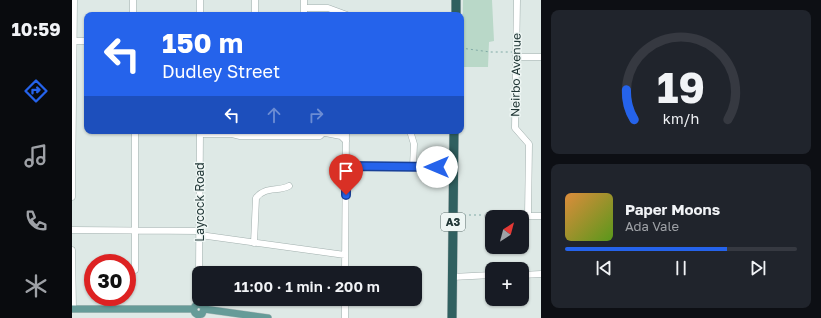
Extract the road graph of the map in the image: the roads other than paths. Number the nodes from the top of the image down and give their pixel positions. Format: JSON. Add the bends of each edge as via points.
{"nodes":[{"id":1,"x":74,"y":0,"type":"edge"},
{"id":2,"x":134,"y":0,"type":"edge"},
{"id":3,"x":200,"y":0,"type":"edge"},
{"id":4,"x":255,"y":0,"type":"edge"},
{"id":5,"x":304,"y":0,"type":"edge"},
{"id":6,"x":456,"y":0,"type":"edge"},
{"id":7,"x":517,"y":0,"type":"edge"},
{"id":8,"x":304,"y":8,"type":"junction"},
{"id":9,"x":133,"y":12,"type":"edge"},
{"id":10,"x":200,"y":12,"type":"edge"},
{"id":11,"x":255,"y":12,"type":"edge"},
{"id":12,"x":304,"y":12,"type":"edge"},
{"id":13,"x":339,"y":12,"type":"edge"},
{"id":14,"x":456,"y":12,"type":"edge"},
{"id":15,"x":73,"y":41,"type":"edge"},
{"id":16,"x":84,"y":41,"type":"edge"},
{"id":17,"x":514,"y":54,"type":"junction"},
{"id":18,"x":541,"y":57,"type":"edge"},
{"id":19,"x":134,"y":134,"type":"edge"},
{"id":20,"x":200,"y":134,"type":"edge"},
{"id":21,"x":329,"y":134,"type":"edge"},
{"id":22,"x":346,"y":134,"type":"edge"},
{"id":23,"x":411,"y":134,"type":"edge"},
{"id":24,"x":454,"y":134,"type":"edge"},
{"id":25,"x":335,"y":135,"type":"joint"},
{"id":26,"x":346,"y":141,"type":"junction"},
{"id":27,"x":346,"y":166,"type":"junction"},
{"id":28,"x":413,"y":167,"type":"junction"},
{"id":29,"x":453,"y":167,"type":"junction"},
{"id":30,"x":289,"y":186,"type":"dead end"},
{"id":31,"x":72,"y":196,"type":"edge"},
{"id":32,"x":528,"y":210,"type":"edge"},
{"id":33,"x":529,"y":216,"type":"edge"},
{"id":34,"x":541,"y":216,"type":"edge"},
{"id":35,"x":72,"y":230,"type":"edge"},
{"id":36,"x":136,"y":230,"type":"junction"},
{"id":37,"x":200,"y":233,"type":"junction"},
{"id":38,"x":254,"y":243,"type":"junction"},
{"id":39,"x":72,"y":250,"type":"edge"},
{"id":40,"x":135,"y":254,"type":"edge"},
{"id":41,"x":345,"y":255,"type":"junction"},
{"id":42,"x":199,"y":266,"type":"edge"},
{"id":43,"x":345,"y":266,"type":"edge"},
{"id":44,"x":529,"y":274,"type":"edge"},
{"id":45,"x":541,"y":274,"type":"edge"},
{"id":46,"x":485,"y":275,"type":"edge"},
{"id":47,"x":452,"y":277,"type":"junction"},
{"id":48,"x":345,"y":306,"type":"edge"},
{"id":49,"x":73,"y":309,"type":"edge"},
{"id":50,"x":198,"y":309,"type":"edge"},
{"id":51,"x":268,"y":318,"type":"edge"},
{"id":52,"x":345,"y":318,"type":"edge"},
{"id":53,"x":452,"y":318,"type":"edge"}],
"edges":[{"from":1,"to":15,"type":"street"},
{"from":2,"to":9,"type":"street"},
{"from":3,"to":10,"type":"street"},
{"from":4,"to":11,"type":"street"},
{"from":5,"to":8,"type":"street"},
{"from":6,"to":14,"type":"highway"},
{"from":7,"to":17,"type":"street","name":"Neirbo Avenue"},
{"from":8,"to":12,"type":"street"},
{"from":8,"to":13,"type":"street","via":[[328,8]]},
{"from":15,"to":16,"type":"street"},
{"from":15,"to":31,"type":"street"},
{"from":17,"to":18,"type":"street"},
{"from":17,"to":32,"type":"street","name":"Neirbo Avenue","via":[[515,128],[528,141],[529,148]]},
{"from":19,"to":36,"type":"street"},
{"from":20,"to":37,"type":"street","name":"Laycock Road"},
{"from":21,"to":25,"type":"street"},
{"from":22,"to":26,"type":"street"},
{"from":23,"to":28,"type":"street","via":[[414,144]]},
{"from":24,"to":29,"type":"highway","number":"A3"},
{"from":25,"to":26,"type":"street"},
{"from":26,"to":27,"type":"street"},
{"from":27,"to":28,"type":"street"},
{"from":27,"to":41,"type":"street"},
{"from":28,"to":29,"type":"street"},
{"from":29,"to":47,"type":"highway","number":"A3"},
{"from":30,"to":38,"type":"street","via":[[267,190],[256,198]]},
{"from":33,"to":34,"type":"street"},
{"from":35,"to":36,"type":"street"},
{"from":36,"to":37,"type":"street"},
{"from":36,"to":40,"type":"street"},
{"from":37,"to":38,"type":"street"},
{"from":37,"to":42,"type":"street","name":"Laycock Road"},
{"from":38,"to":41,"type":"street"},
{"from":39,"to":49,"type":"street"},
{"from":41,"to":43,"type":"street"},
{"from":44,"to":45,"type":"street"},
{"from":46,"to":47,"type":"street"},
{"from":47,"to":53,"type":"highway","number":"A3"},
{"from":48,"to":52,"type":"street"},
{"from":49,"to":50,"type":"main road"},
{"from":50,"to":51,"type":"main road"}]}
